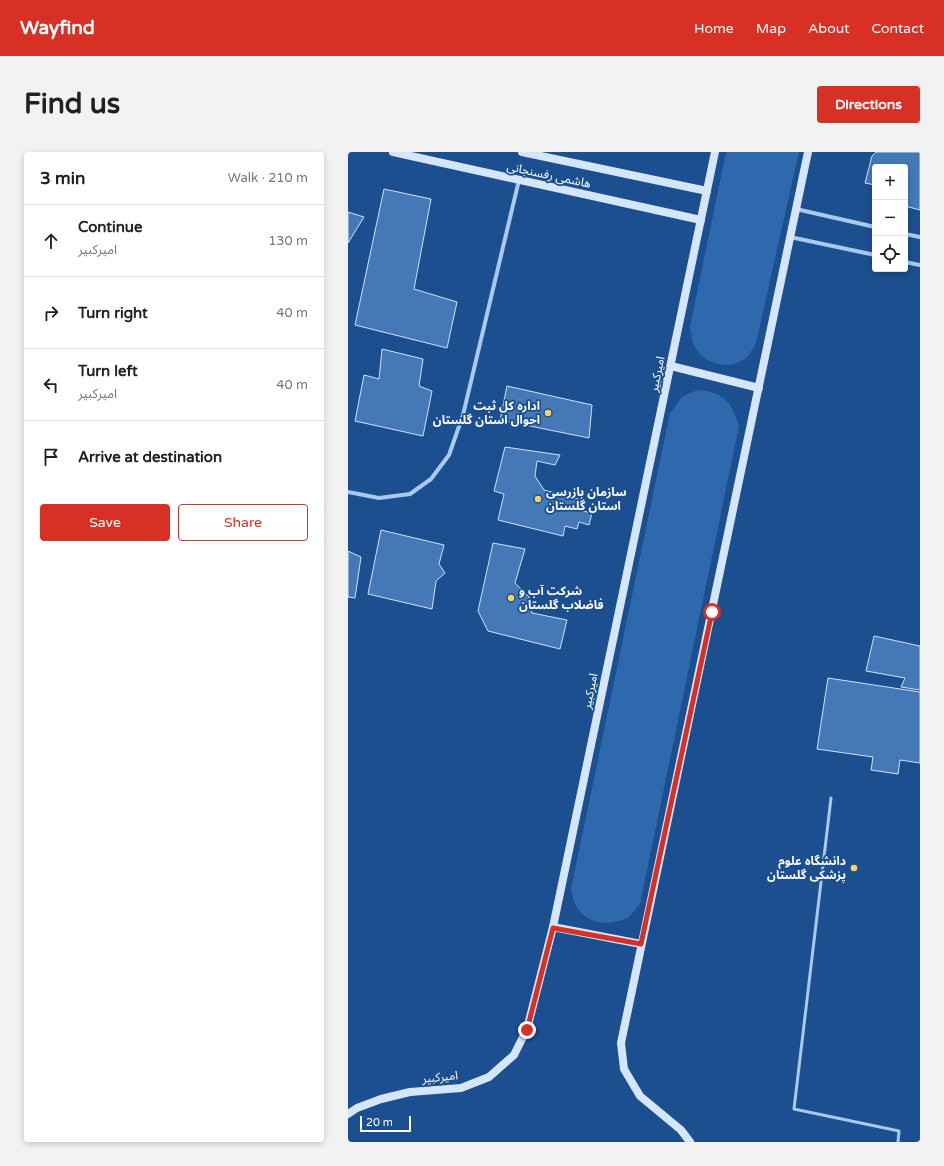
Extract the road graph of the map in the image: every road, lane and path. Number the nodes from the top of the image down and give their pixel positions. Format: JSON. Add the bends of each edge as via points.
{"nodes":[{"id":1,"x":393,"y":152,"type":"edge"},
{"id":2,"x":522,"y":152,"type":"edge"},
{"id":3,"x":715,"y":152,"type":"edge"},
{"id":4,"x":808,"y":152,"type":"edge"},
{"id":5,"x":519,"y":180,"type":"junction"},
{"id":6,"x":707,"y":191,"type":"junction"},
{"id":7,"x":796,"y":209,"type":"junction"},
{"id":8,"x":701,"y":220,"type":"junction"},
{"id":9,"x":872,"y":226,"type":"edge"},
{"id":10,"x":908,"y":235,"type":"edge"},
{"id":11,"x":790,"y":237,"type":"junction"},
{"id":12,"x":920,"y":237,"type":"edge"},
{"id":13,"x":872,"y":254,"type":"edge"},
{"id":14,"x":908,"y":263,"type":"edge"},
{"id":15,"x":920,"y":265,"type":"edge"},
{"id":16,"x":671,"y":366,"type":"junction"},
{"id":17,"x":759,"y":388,"type":"junction"},
{"id":18,"x":348,"y":492,"type":"edge"},
{"id":19,"x":831,"y":798,"type":"dead end"},
{"id":20,"x":553,"y":928,"type":"junction"},
{"id":21,"x":641,"y":944,"type":"junction"},
{"id":22,"x":348,"y":1114,"type":"edge"},
{"id":23,"x":690,"y":1142,"type":"edge"},
{"id":24,"x":898,"y":1142,"type":"edge"}],
"edges":[{"from":1,"to":5,"type":"main road","name":"هاشمی رفسنجانی"},
{"from":2,"to":6,"type":"main road","name":"هاشمی رفسنجانی"},
{"from":3,"to":6,"type":"main road","name":"امیرکبیر"},
{"from":4,"to":7,"type":"main road"},
{"from":5,"to":8,"type":"main road","name":"هاشمی رفسنجانی"},
{"from":5,"to":18,"type":"street","via":[[463,415],[449,455],[431,479],[410,494],[379,498]]},
{"from":6,"to":8,"type":"main road","name":"امیرکبیر"},
{"from":7,"to":9,"type":"street"},
{"from":7,"to":11,"type":"main road"},
{"from":8,"to":16,"type":"main road","name":"امیرکبیر"},
{"from":10,"to":12,"type":"street"},
{"from":11,"to":13,"type":"street"},
{"from":11,"to":17,"type":"main road"},
{"from":14,"to":15,"type":"street"},
{"from":16,"to":17,"type":"main road"},
{"from":16,"to":20,"type":"main road","name":"امیرکبیر"},
{"from":17,"to":21,"type":"main road"},
{"from":19,"to":24,"type":"lane","via":[[794,1109],[899,1130]]},
{"from":20,"to":21,"type":"main road"},
{"from":20,"to":22,"type":"main road","name":"امیرکبیر","via":[[527,1030],[514,1055],[489,1077],[461,1088],[410,1092],[381,1099]]},
{"from":21,"to":23,"type":"main road","via":[[621,1043],[624,1068],[640,1096],[681,1130]]}]}
